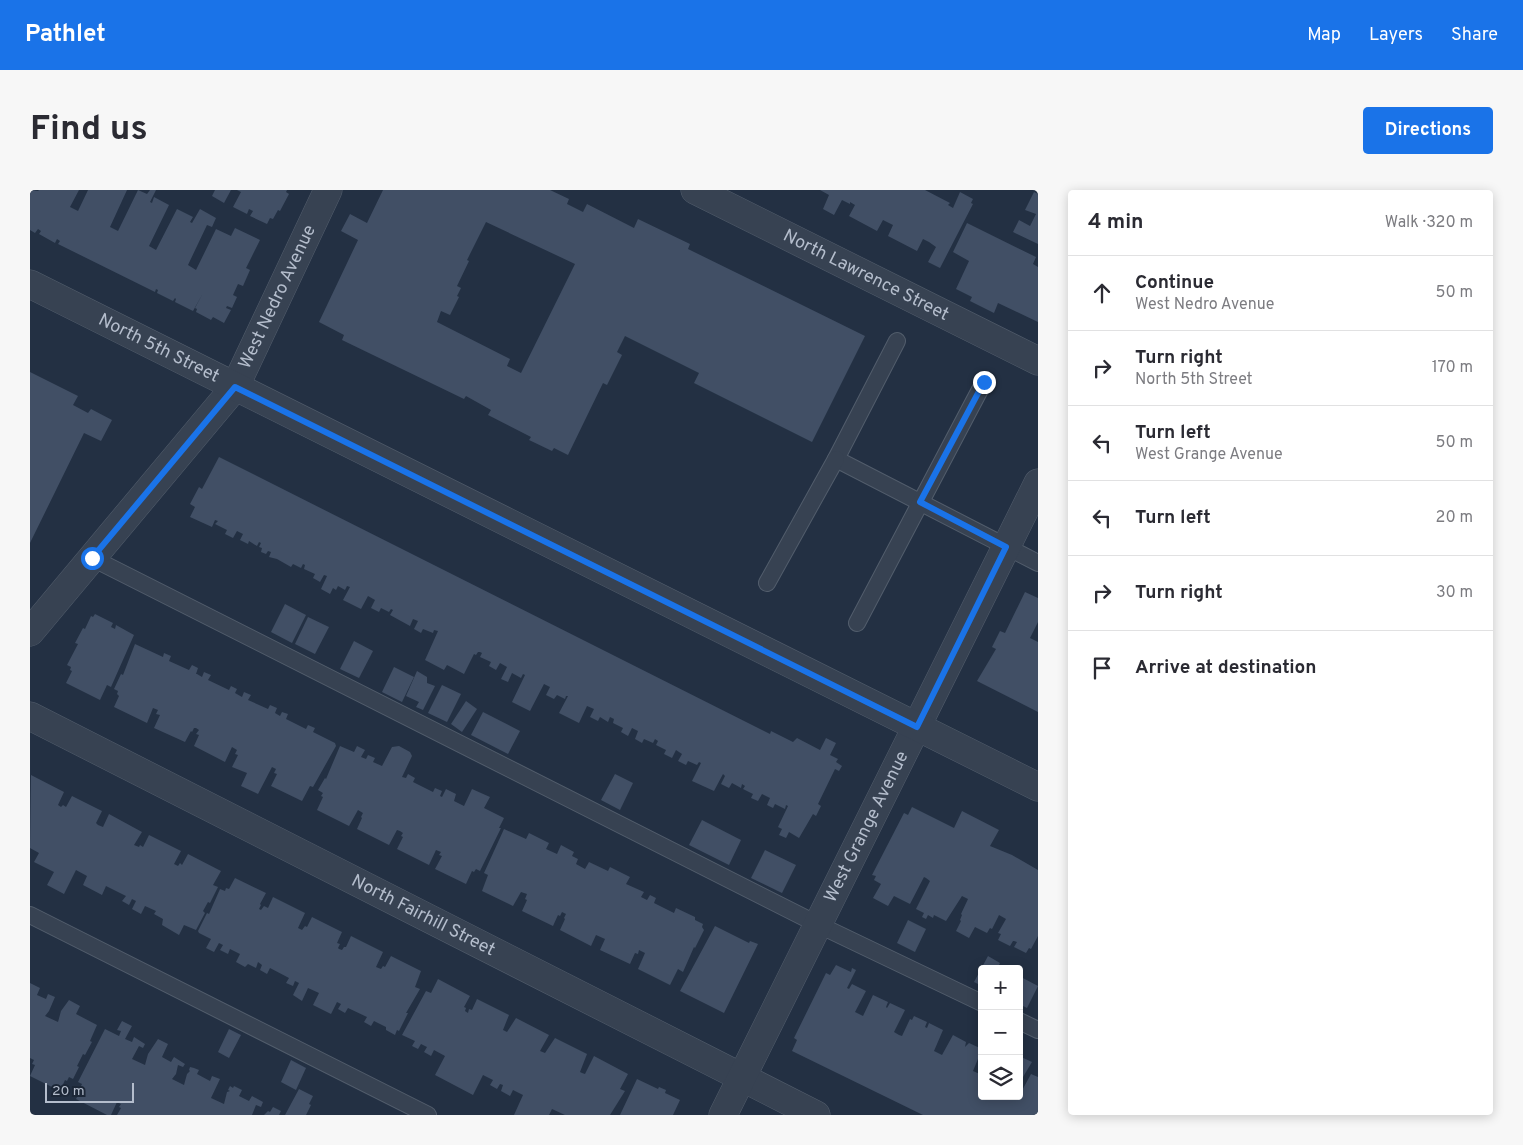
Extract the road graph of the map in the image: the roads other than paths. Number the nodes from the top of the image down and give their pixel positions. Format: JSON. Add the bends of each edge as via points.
{"nodes":[{"id":1,"x":328,"y":190,"type":"edge"},
{"id":2,"x":695,"y":190,"type":"edge"},
{"id":3,"x":30,"y":284,"type":"edge"},
{"id":4,"x":897,"y":341,"type":"dead end"},
{"id":5,"x":1038,"y":361,"type":"edge"},
{"id":6,"x":984,"y":382,"type":"dead end"},
{"id":7,"x":235,"y":387,"type":"junction"},
{"id":8,"x":836,"y":459,"type":"junction"},
{"id":9,"x":1038,"y":483,"type":"edge"},
{"id":10,"x":920,"y":502,"type":"junction"},
{"id":11,"x":1006,"y":547,"type":"junction"},
{"id":12,"x":92,"y":558,"type":"junction"},
{"id":13,"x":1038,"y":563,"type":"edge"},
{"id":14,"x":767,"y":583,"type":"dead end"},
{"id":15,"x":857,"y":623,"type":"dead end"},
{"id":16,"x":30,"y":632,"type":"edge"},
{"id":17,"x":30,"y":716,"type":"edge"},
{"id":18,"x":917,"y":727,"type":"junction"},
{"id":19,"x":1038,"y":788,"type":"edge"},
{"id":20,"x":30,"y":915,"type":"edge"},
{"id":21,"x":819,"y":925,"type":"junction"},
{"id":22,"x":978,"y":1001,"type":"edge"},
{"id":23,"x":1023,"y":1023,"type":"edge"},
{"id":24,"x":1038,"y":1030,"type":"edge"},
{"id":25,"x":742,"y":1078,"type":"junction"},
{"id":26,"x":428,"y":1115,"type":"edge"},
{"id":27,"x":723,"y":1115,"type":"edge"},
{"id":28,"x":816,"y":1115,"type":"edge"}],
"edges":[{"from":1,"to":7,"type":"street","name":"West Nedro Avenue"},
{"from":2,"to":5,"type":"street","name":"North Lawrence Street"},
{"from":3,"to":7,"type":"street","name":"North 5th Street"},
{"from":4,"to":8,"type":"lane"},
{"from":6,"to":10,"type":"lane"},
{"from":7,"to":12,"type":"street","name":"West Nedro Avenue"},
{"from":7,"to":18,"type":"street","name":"North 5th Street"},
{"from":8,"to":10,"type":"lane"},
{"from":8,"to":14,"type":"lane"},
{"from":9,"to":11,"type":"street","name":"West Grange Avenue"},
{"from":10,"to":11,"type":"lane"},
{"from":10,"to":15,"type":"lane"},
{"from":11,"to":13,"type":"lane"},
{"from":11,"to":18,"type":"street","name":"West Grange Avenue"},
{"from":12,"to":16,"type":"street","name":"West Nedro Avenue"},
{"from":12,"to":21,"type":"lane"},
{"from":17,"to":25,"type":"street","name":"North Fairhill Street"},
{"from":18,"to":19,"type":"street","name":"North 5th Street"},
{"from":18,"to":21,"type":"street","name":"West Grange Avenue"},
{"from":20,"to":26,"type":"lane"},
{"from":21,"to":22,"type":"lane"},
{"from":21,"to":25,"type":"street","name":"West Grange Avenue"},
{"from":23,"to":24,"type":"lane"},
{"from":25,"to":27,"type":"street","name":"West Grange Avenue"},
{"from":25,"to":28,"type":"street","name":"North Fairhill Street"}]}
